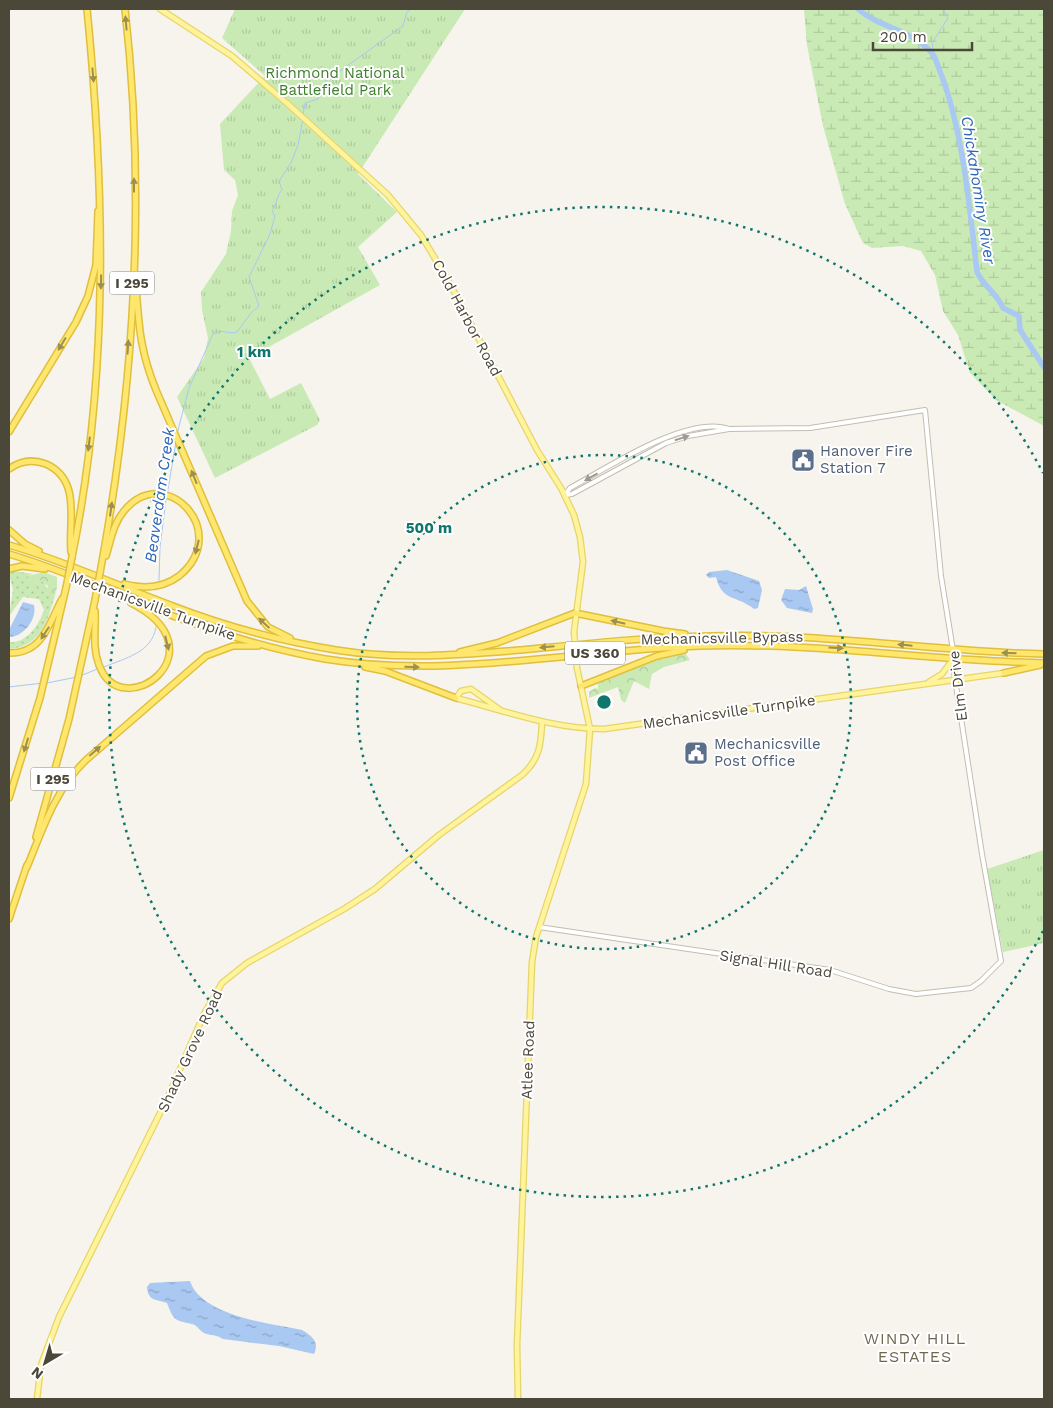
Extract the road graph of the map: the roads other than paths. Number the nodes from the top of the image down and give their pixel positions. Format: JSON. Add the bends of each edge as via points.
{"nodes":[{"id":1,"x":87,"y":9,"type":"edge"},
{"id":2,"x":125,"y":9,"type":"edge"},
{"id":3,"x":160,"y":9,"type":"edge"},
{"id":4,"x":101,"y":199,"type":"junction"},
{"id":5,"x":133,"y":255,"type":"junction"},
{"id":6,"x":9,"y":432,"type":"edge"},
{"id":7,"x":9,"y":468,"type":"edge"},
{"id":8,"x":565,"y":495,"type":"junction"},
{"id":9,"x":9,"y":530,"type":"edge"},
{"id":10,"x":9,"y":545,"type":"edge"},
{"id":11,"x":72,"y":549,"type":"junction"},
{"id":12,"x":9,"y":554,"type":"edge"},
{"id":13,"x":104,"y":557,"type":"junction"},
{"id":14,"x":78,"y":568,"type":"junction"},
{"id":15,"x":9,"y":569,"type":"edge"},
{"id":16,"x":93,"y":574,"type":"junction"},
{"id":17,"x":76,"y":577,"type":"junction"},
{"id":18,"x":90,"y":583,"type":"junction"},
{"id":19,"x":65,"y":591,"type":"junction"},
{"id":20,"x":95,"y":601,"type":"junction"},
{"id":21,"x":576,"y":613,"type":"junction"},
{"id":22,"x":736,"y":635,"type":"junction"},
{"id":23,"x":725,"y":645,"type":"junction"},
{"id":24,"x":311,"y":646,"type":"joint"},
{"id":25,"x":953,"y":650,"type":"junction"},
{"id":26,"x":9,"y":653,"type":"edge"},
{"id":27,"x":359,"y":654,"type":"junction"},
{"id":28,"x":1044,"y":654,"type":"edge"},
{"id":29,"x":312,"y":656,"type":"junction"},
{"id":30,"x":407,"y":657,"type":"junction"},
{"id":31,"x":328,"y":659,"type":"junction"},
{"id":32,"x":953,"y":659,"type":"junction"},
{"id":33,"x":1044,"y":664,"type":"edge"},
{"id":34,"x":1004,"y":673,"type":"joint"},
{"id":35,"x":955,"y":679,"type":"junction"},
{"id":36,"x":927,"y":683,"type":"junction"},
{"id":37,"x":581,"y":686,"type":"junction"},
{"id":38,"x":477,"y":692,"type":"junction"},
{"id":39,"x":456,"y":698,"type":"junction"},
{"id":40,"x":466,"y":700,"type":"junction"},
{"id":41,"x":499,"y":709,"type":"junction"},
{"id":42,"x":542,"y":722,"type":"junction"},
{"id":43,"x":590,"y":729,"type":"junction"},
{"id":44,"x":9,"y":798,"type":"edge"},
{"id":45,"x":27,"y":867,"type":"junction"},
{"id":46,"x":9,"y":919,"type":"edge"},
{"id":47,"x":539,"y":926,"type":"junction"},
{"id":48,"x":1001,"y":961,"type":"joint"},
{"id":49,"x":37,"y":1399,"type":"edge"},
{"id":50,"x":518,"y":1399,"type":"edge"}],
"edges":[{"from":1,"to":4,"type":"highway","number":"I 295","one_way":true},
{"from":5,"to":2,"type":"highway","number":"I 295","one_way":true,"via":[[134,137]]},
{"from":3,"to":8,"type":"main road","name":"Cold Harbor Road","via":[[236,59],[388,195],[422,235],[537,450]]},
{"from":4,"to":6,"type":"highway","one_way":true,"via":[[96,223],[96,265],[88,296]]},
{"from":4,"to":11,"type":"highway","number":"I 295","one_way":true,"via":[[96,374]]},
{"from":13,"to":5,"type":"highway","number":"I 295","one_way":true,"via":[[124,394]]},
{"from":27,"to":5,"type":"highway","one_way":true,"via":[[288,638],[274,631],[258,617],[244,596],[150,376],[137,318]]},
{"from":7,"to":11,"type":"highway","via":[[23,462],[40,462],[62,477],[71,500]]},
{"from":8,"to":21,"type":"main road","name":"Cold Harbor Road","via":[[574,515],[582,550]]},
{"from":8,"to":25,"type":"street","name":"Elm Drive","via":[[570,488],[662,439],[706,427],[810,428],[925,410]]},
{"from":9,"to":14,"type":"highway","via":[[30,547]]},
{"from":10,"to":14,"type":"highway","name":"Mechanicsville Turnpike","number":"US 360"},
{"from":11,"to":19,"type":"highway","number":"I 295","bridge":true},
{"from":12,"to":17,"type":"highway","name":"Mechanicsville Turnpike","number":"US 360"},
{"from":13,"to":16,"type":"highway","one_way":true,"via":[[123,512],[136,500],[155,495],[168,496],[183,503],[195,518],[199,539],[192,560],[178,576],[159,586],[144,587]]},
{"from":13,"to":20,"type":"highway","number":"I 295","bridge":true},
{"from":14,"to":16,"type":"highway","name":"Mechanicsville Turnpike","number":"US 360"},
{"from":15,"to":17,"type":"highway","via":[[39,567]]},
{"from":16,"to":24,"type":"highway","name":"Mechanicsville Turnpike","number":"US 360","via":[[207,618]]},
{"from":17,"to":18,"type":"highway","name":"Mechanicsville Turnpike","number":"US 360"},
{"from":18,"to":20,"type":"highway","one_way":true,"via":[[148,613],[162,628],[169,643],[167,664],[159,676],[151,682],[130,687],[110,680],[102,672],[94,640]]},
{"from":18,"to":29,"type":"highway","name":"Mechanicsville Turnpike","number":"US 360","via":[[210,629]]},
{"from":19,"to":26,"type":"highway","one_way":true,"via":[[52,622],[40,640],[24,651]]},
{"from":19,"to":44,"type":"highway","number":"I 295","one_way":true,"via":[[40,698]]},
{"from":20,"to":45,"type":"highway","number":"I 295","via":[[53,780]]},
{"from":22,"to":21,"type":"highway","one_way":true,"via":[[662,631]]},
{"from":21,"to":30,"type":"highway","via":[[480,648]]},
{"from":21,"to":37,"type":"main road","name":"Cold Harbor Road","bridge":true,"via":[[574,632]]},
{"from":25,"to":22,"type":"highway","name":"Mechanicsville Bypass","number":"US 360","one_way":true,"via":[[827,637]]},
{"from":22,"to":30,"type":"highway","name":"Mechanicsville Bypass","number":"US 360","one_way":true,"via":[[683,636],[454,656]]},
{"from":31,"to":23,"type":"highway","name":"Mechanicsville Bypass","number":"US 360","one_way":true,"via":[[372,665],[430,667]]},
{"from":23,"to":32,"type":"highway","name":"Mechanicsville Bypass","number":"US 360","one_way":true,"via":[[812,647]]},
{"from":23,"to":37,"type":"highway","via":[[663,654]]},
{"from":24,"to":27,"type":"highway","name":"Mechanicsville Bypass","number":"US 360"},
{"from":28,"to":25,"type":"highway","name":"Mechanicsville Bypass","number":"US 360","one_way":true},
{"from":25,"to":32,"type":"main road","name":"Elm Drive"},
{"from":27,"to":30,"type":"highway","name":"Mechanicsville Bypass","number":"US 360"},
{"from":29,"to":31,"type":"highway","name":"Mechanicsville Turnpike","number":"US 360"},
{"from":45,"to":29,"type":"highway","one_way":true,"via":[[52,805],[72,774],[199,661],[220,649],[243,645]]},
{"from":31,"to":39,"type":"highway","via":[[385,672]]},
{"from":32,"to":33,"type":"highway","name":"Mechanicsville Bypass","number":"US 360"},
{"from":32,"to":35,"type":"main road","name":"Elm Drive"},
{"from":32,"to":36,"type":"main road","via":[[942,674]]},
{"from":33,"to":34,"type":"highway"},
{"from":34,"to":35,"type":"main road","name":"Mechanicsville Turnpike"},
{"from":35,"to":36,"type":"main road","name":"Mechanicsville Turnpike"},
{"from":35,"to":48,"type":"street","name":"Elm Drive"},
{"from":36,"to":43,"type":"main road","name":"Mechanicsville Turnpike","via":[[612,729]]},
{"from":37,"to":43,"type":"main road","name":"Cold Harbor Road"},
{"from":38,"to":39,"type":"main road","via":[[466,689]]},
{"from":38,"to":40,"type":"main road","via":[[469,694]]},
{"from":38,"to":41,"type":"main road"},
{"from":39,"to":40,"type":"main road","name":"Mechanicsville Turnpike"},
{"from":40,"to":41,"type":"main road","name":"Mechanicsville Turnpike"},
{"from":41,"to":42,"type":"main road","name":"Mechanicsville Turnpike"},
{"from":42,"to":43,"type":"main road","name":"Mechanicsville Turnpike"},
{"from":42,"to":49,"type":"main road","name":"Shady Grove Road","via":[[539,753],[534,764],[522,775],[438,835],[370,892],[246,963],[222,982],[59,1317],[42,1365]]},
{"from":43,"to":47,"type":"main road","name":"Atlee Road","via":[[585,790]]},
{"from":45,"to":46,"type":"highway","number":"I 295"},
{"from":47,"to":48,"type":"street","name":"Signal Hill Road","via":[[830,970],[916,994],[970,988]]},
{"from":47,"to":50,"type":"main road","name":"Atlee Road","via":[[532,954],[517,1345]]}]}
